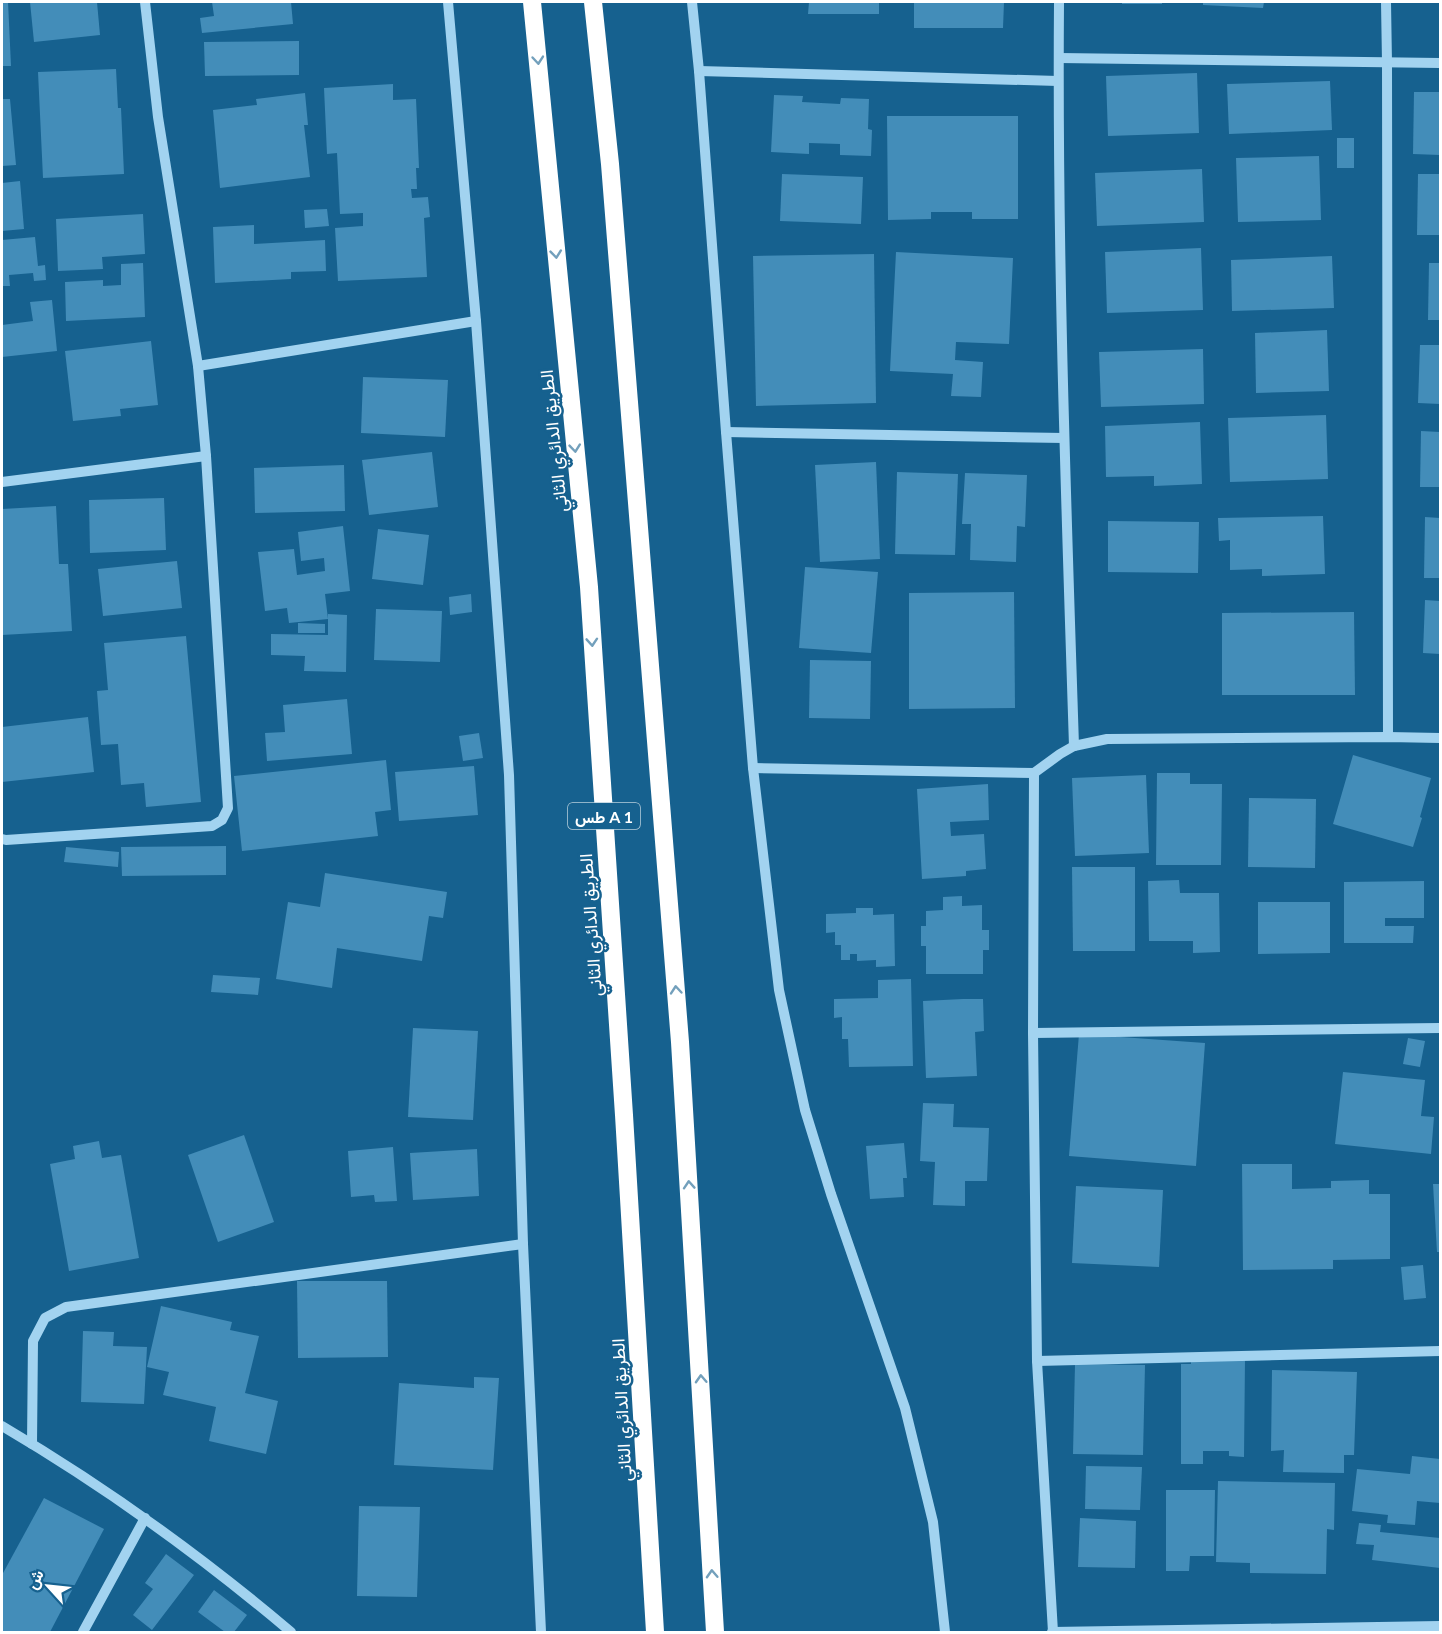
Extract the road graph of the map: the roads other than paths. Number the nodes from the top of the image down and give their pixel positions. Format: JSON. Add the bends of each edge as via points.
{"nodes":[{"id":1,"x":145,"y":2,"type":"edge"},
{"id":2,"x":448,"y":2,"type":"edge"},
{"id":3,"x":532,"y":2,"type":"edge"},
{"id":4,"x":593,"y":2,"type":"edge"},
{"id":5,"x":692,"y":2,"type":"edge"},
{"id":6,"x":1059,"y":2,"type":"edge"},
{"id":7,"x":1386,"y":2,"type":"edge"},
{"id":8,"x":1059,"y":58,"type":"junction"},
{"id":9,"x":1387,"y":63,"type":"junction"},
{"id":10,"x":1440,"y":63,"type":"edge"},
{"id":11,"x":699,"y":71,"type":"junction"},
{"id":12,"x":1058,"y":81,"type":"junction"},
{"id":13,"x":476,"y":321,"type":"junction"},
{"id":14,"x":198,"y":366,"type":"junction"},
{"id":15,"x":726,"y":432,"type":"junction"},
{"id":16,"x":1064,"y":438,"type":"junction"},
{"id":17,"x":206,"y":456,"type":"junction"},
{"id":18,"x":2,"y":482,"type":"edge"},
{"id":19,"x":1388,"y":737,"type":"junction"},
{"id":20,"x":1440,"y":738,"type":"edge"},
{"id":21,"x":1074,"y":746,"type":"junction"},
{"id":22,"x":753,"y":768,"type":"junction"},
{"id":23,"x":1034,"y":773,"type":"junction"},
{"id":24,"x":2,"y":839,"type":"edge"},
{"id":25,"x":1440,"y":1028,"type":"edge"},
{"id":26,"x":1033,"y":1033,"type":"junction"},
{"id":27,"x":523,"y":1244,"type":"junction"},
{"id":28,"x":1440,"y":1351,"type":"edge"},
{"id":29,"x":1037,"y":1361,"type":"junction"},
{"id":30,"x":2,"y":1426,"type":"edge"},
{"id":31,"x":32,"y":1444,"type":"junction"},
{"id":32,"x":145,"y":1518,"type":"junction"},
{"id":33,"x":1440,"y":1626,"type":"edge"},
{"id":34,"x":83,"y":1632,"type":"edge"},
{"id":35,"x":291,"y":1632,"type":"edge"},
{"id":36,"x":541,"y":1632,"type":"edge"},
{"id":37,"x":655,"y":1632,"type":"edge"},
{"id":38,"x":715,"y":1632,"type":"edge"},
{"id":39,"x":945,"y":1632,"type":"edge"},
{"id":40,"x":1052,"y":1632,"type":"edge"}],
"edges":[{"from":1,"to":14,"type":"street","via":[[158,117]]},
{"from":2,"to":13,"type":"street"},
{"from":3,"to":37,"type":"highway","name":"الطريق الدائري الثاني","number":"طس A 1","one_way":true,"via":[[590,599]]},
{"from":38,"to":4,"type":"highway","number":"طس A 1","one_way":true,"via":[[680,1042],[610,164]]},
{"from":5,"to":11,"type":"street"},
{"from":6,"to":8,"type":"street"},
{"from":7,"to":9,"type":"street"},
{"from":8,"to":9,"type":"street"},
{"from":8,"to":12,"type":"street"},
{"from":9,"to":10,"type":"street"},
{"from":9,"to":19,"type":"street"},
{"from":11,"to":12,"type":"street"},
{"from":11,"to":15,"type":"street"},
{"from":12,"to":16,"type":"street"},
{"from":13,"to":14,"type":"street"},
{"from":13,"to":27,"type":"street","via":[[509,775]]},
{"from":14,"to":17,"type":"street"},
{"from":15,"to":16,"type":"street"},
{"from":15,"to":22,"type":"street"},
{"from":16,"to":21,"type":"street"},
{"from":17,"to":18,"type":"street"},
{"from":17,"to":24,"type":"street","via":[[228,808],[222,820],[212,826]]},
{"from":19,"to":20,"type":"street"},
{"from":19,"to":21,"type":"street","via":[[1107,739]]},
{"from":21,"to":23,"type":"street"},
{"from":22,"to":23,"type":"street"},
{"from":22,"to":39,"type":"street","via":[[779,990],[805,1110],[905,1408],[933,1522]]},
{"from":23,"to":26,"type":"street"},
{"from":25,"to":26,"type":"street"},
{"from":26,"to":29,"type":"street"},
{"from":27,"to":31,"type":"street","via":[[66,1307],[45,1318],[33,1341]]},
{"from":27,"to":36,"type":"street"},
{"from":28,"to":29,"type":"street"},
{"from":29,"to":40,"type":"street"},
{"from":30,"to":31,"type":"street"},
{"from":31,"to":32,"type":"street"},
{"from":32,"to":34,"type":"street"},
{"from":32,"to":35,"type":"street"},
{"from":33,"to":40,"type":"street"}]}
